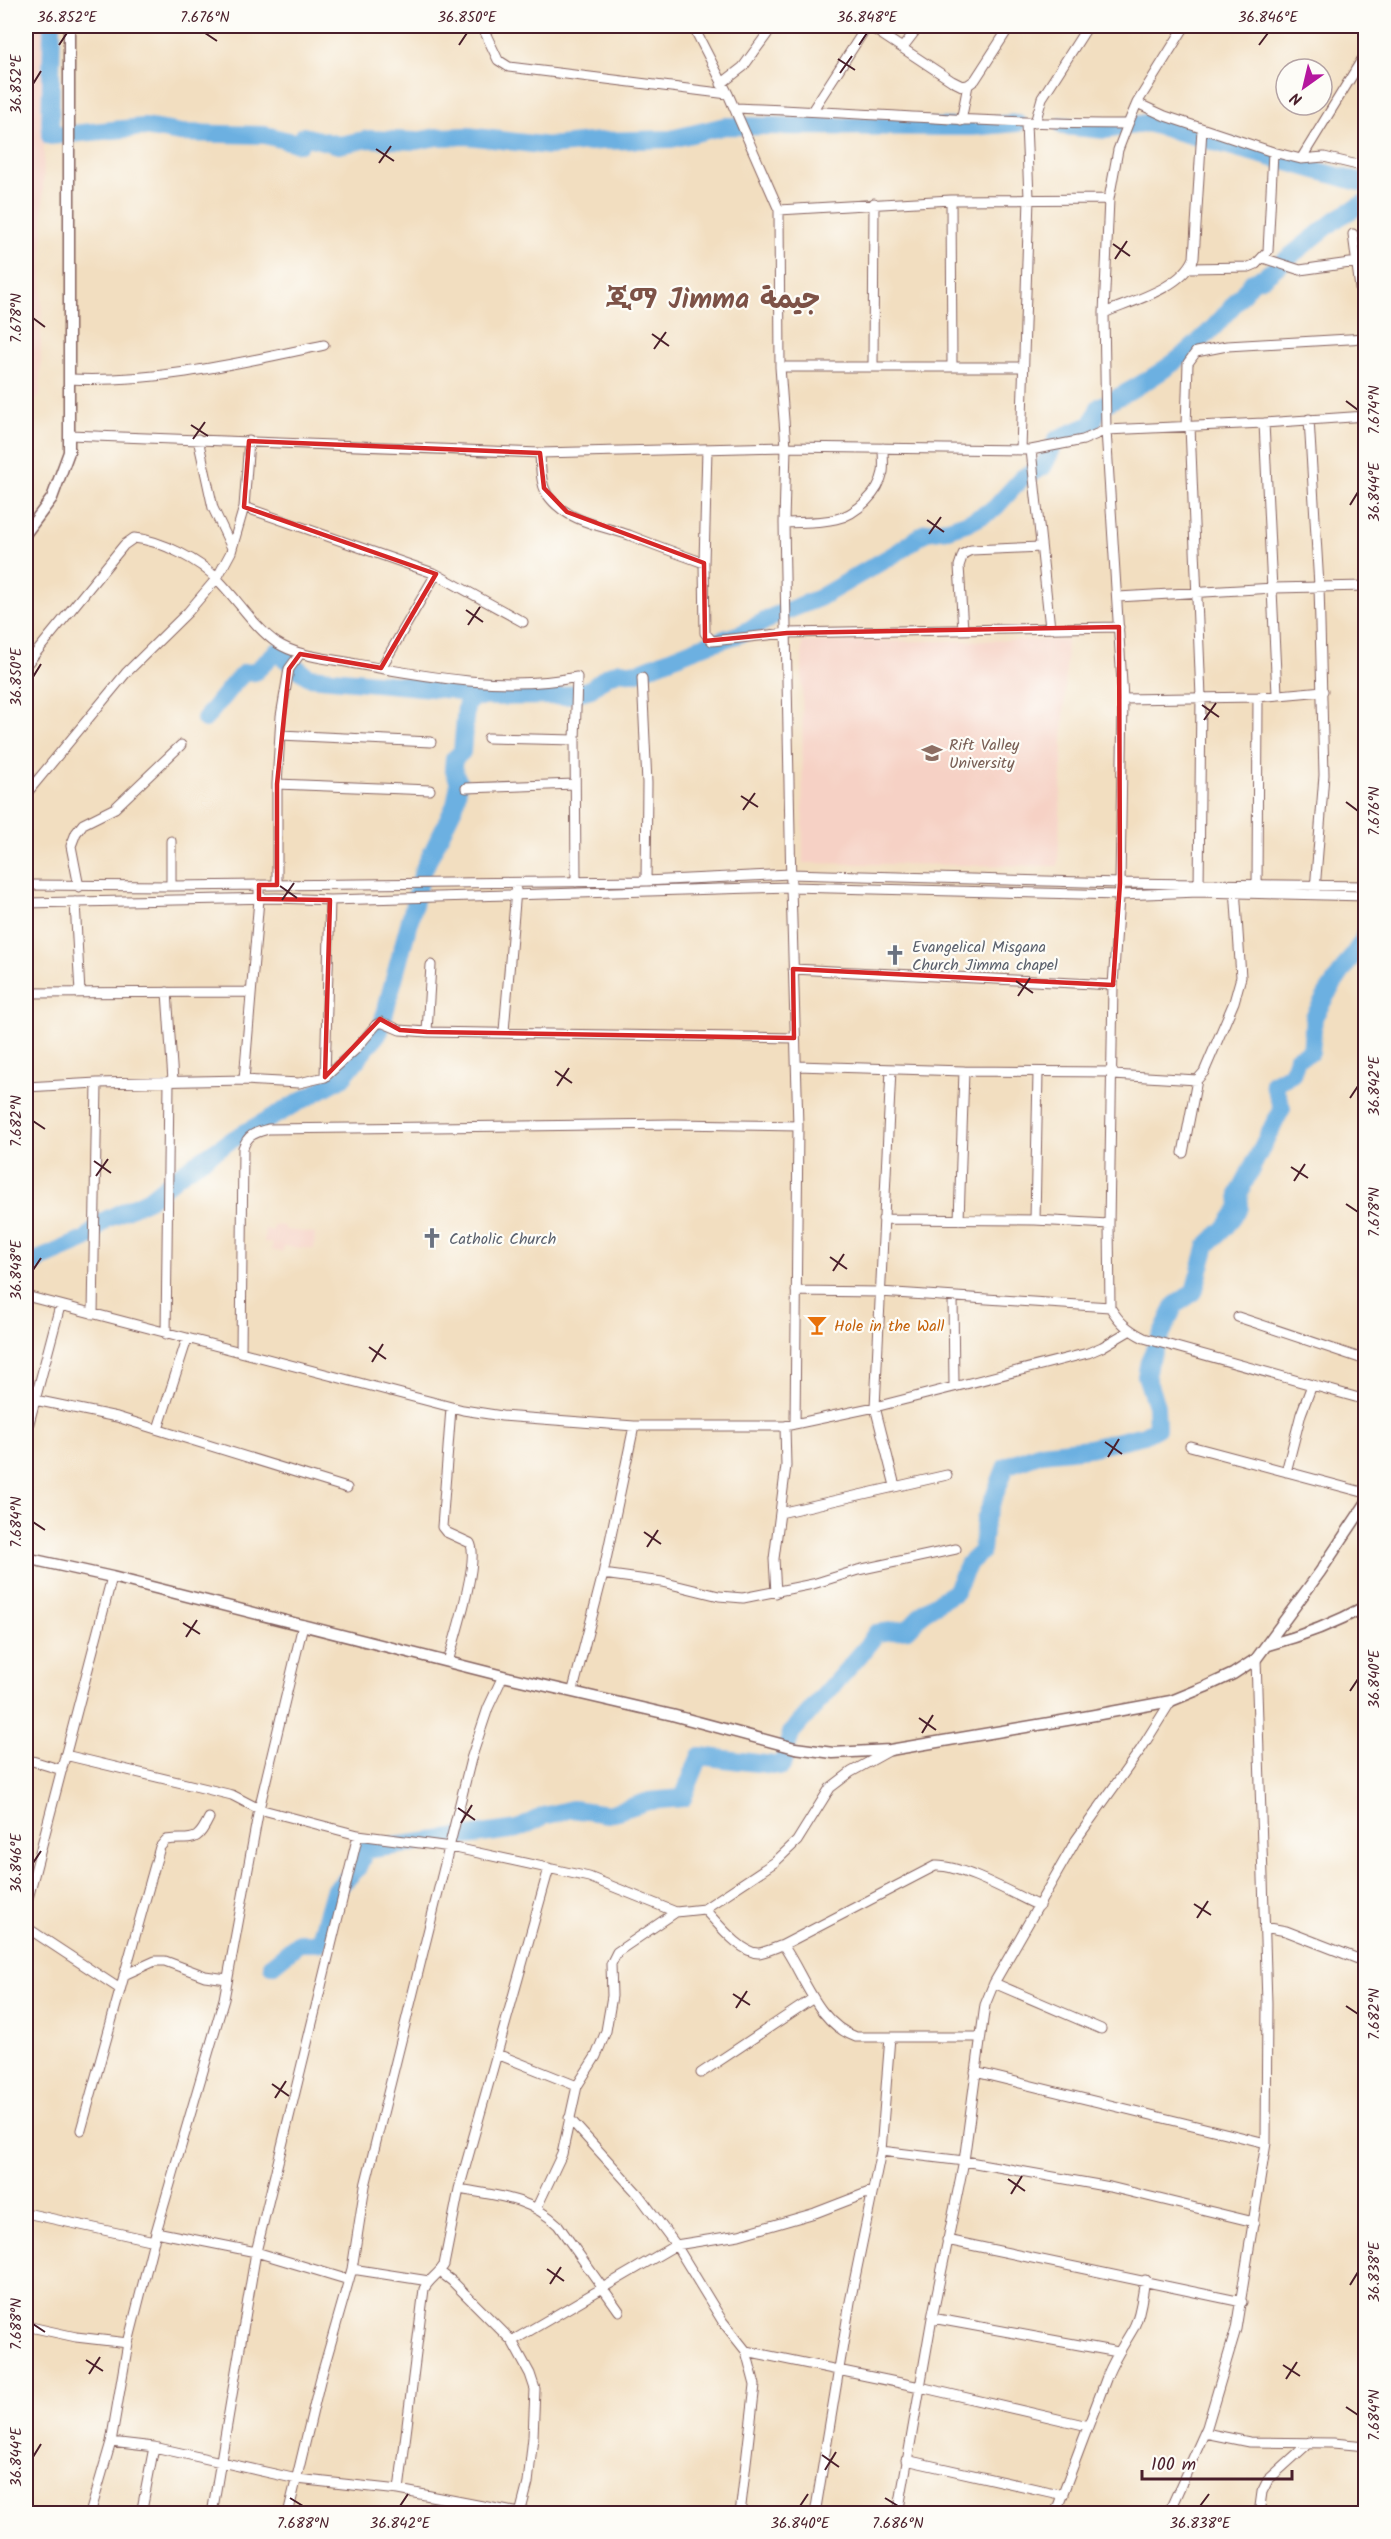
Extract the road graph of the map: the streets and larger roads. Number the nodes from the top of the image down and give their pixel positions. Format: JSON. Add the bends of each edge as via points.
{"nodes":[{"id":1,"x":69,"y":26,"type":"edge"},
{"id":2,"x":482,"y":26,"type":"edge"},
{"id":3,"x":693,"y":26,"type":"edge"},
{"id":4,"x":773,"y":26,"type":"edge"},
{"id":5,"x":868,"y":26,"type":"edge"},
{"id":6,"x":919,"y":26,"type":"edge"},
{"id":7,"x":1010,"y":26,"type":"edge"},
{"id":8,"x":1088,"y":26,"type":"edge"},
{"id":9,"x":1182,"y":27,"type":"edge"},
{"id":10,"x":903,"y":47,"type":"junction"},
{"id":11,"x":1365,"y":53,"type":"edge"},
{"id":12,"x":722,"y":84,"type":"junction"},
{"id":13,"x":968,"y":85,"type":"junction"},
{"id":14,"x":728,"y":94,"type":"junction"},
{"id":15,"x":1137,"y":103,"type":"junction"},
{"id":16,"x":734,"y":108,"type":"junction"},
{"id":17,"x":812,"y":111,"type":"junction"},
{"id":18,"x":961,"y":121,"type":"junction"},
{"id":19,"x":1031,"y":123,"type":"junction"},
{"id":20,"x":1128,"y":124,"type":"junction"},
{"id":21,"x":1202,"y":129,"type":"junction"},
{"id":22,"x":1273,"y":152,"type":"junction"},
{"id":23,"x":1301,"y":159,"type":"junction"},
{"id":24,"x":1365,"y":167,"type":"edge"},
{"id":25,"x":1029,"y":198,"type":"junction"},
{"id":26,"x":1109,"y":199,"type":"junction"},
{"id":27,"x":951,"y":200,"type":"junction"},
{"id":28,"x":874,"y":203,"type":"junction"},
{"id":29,"x":779,"y":210,"type":"junction"},
{"id":30,"x":1353,"y":234,"type":"dead end"},
{"id":31,"x":1263,"y":258,"type":"junction"},
{"id":32,"x":1357,"y":262,"type":"junction"},
{"id":33,"x":1190,"y":268,"type":"junction"},
{"id":34,"x":1104,"y":313,"type":"junction"},
{"id":35,"x":1365,"y":336,"type":"edge"},
{"id":36,"x":324,"y":345,"type":"dead end"},
{"id":37,"x":873,"y":366,"type":"junction"},
{"id":38,"x":952,"y":366,"type":"junction"},
{"id":39,"x":1023,"y":367,"type":"junction"},
{"id":40,"x":780,"y":368,"type":"junction"},
{"id":41,"x":69,"y":379,"type":"junction"},
{"id":42,"x":1365,"y":416,"type":"edge"},
{"id":43,"x":1309,"y":419,"type":"junction"},
{"id":44,"x":1264,"y":423,"type":"junction"},
{"id":45,"x":1188,"y":426,"type":"junction"},
{"id":46,"x":1106,"y":430,"type":"junction"},
{"id":47,"x":69,"y":435,"type":"junction"},
{"id":48,"x":198,"y":440,"type":"junction"},
{"id":49,"x":249,"y":441,"type":"junction"},
{"id":50,"x":786,"y":447,"type":"junction"},
{"id":51,"x":707,"y":448,"type":"junction"},
{"id":52,"x":884,"y":448,"type":"junction"},
{"id":53,"x":1026,"y":450,"type":"junction"},
{"id":54,"x":540,"y":453,"type":"junction"},
{"id":55,"x":244,"y":507,"type":"junction"},
{"id":56,"x":784,"y":523,"type":"junction"},
{"id":57,"x":26,"y":533,"type":"edge"},
{"id":58,"x":1041,"y":547,"type":"junction"},
{"id":59,"x":232,"y":548,"type":"junction"},
{"id":60,"x":704,"y":563,"type":"junction"},
{"id":61,"x":435,"y":574,"type":"junction"},
{"id":62,"x":217,"y":578,"type":"junction"},
{"id":63,"x":1319,"y":586,"type":"junction"},
{"id":64,"x":1365,"y":586,"type":"edge"},
{"id":65,"x":1274,"y":588,"type":"junction"},
{"id":66,"x":1198,"y":592,"type":"junction"},
{"id":67,"x":1118,"y":597,"type":"junction"},
{"id":68,"x":523,"y":622,"type":"dead end"},
{"id":69,"x":1119,"y":627,"type":"junction"},
{"id":70,"x":1050,"y":628,"type":"junction"},
{"id":71,"x":963,"y":630,"type":"junction"},
{"id":72,"x":787,"y":633,"type":"junction"},
{"id":73,"x":300,"y":654,"type":"junction"},
{"id":74,"x":26,"y":665,"type":"edge"},
{"id":75,"x":381,"y":668,"type":"junction"},
{"id":76,"x":642,"y":678,"type":"dead end"},
{"id":77,"x":1323,"y":691,"type":"junction"},
{"id":78,"x":1277,"y":694,"type":"junction"},
{"id":79,"x":1201,"y":697,"type":"junction"},
{"id":80,"x":1258,"y":697,"type":"junction"},
{"id":81,"x":1123,"y":699,"type":"junction"},
{"id":82,"x":280,"y":735,"type":"junction"},
{"id":83,"x":488,"y":738,"type":"dead end"},
{"id":84,"x":574,"y":740,"type":"junction"},
{"id":85,"x":431,"y":741,"type":"dead end"},
{"id":86,"x":181,"y":745,"type":"dead end"},
{"id":87,"x":277,"y":784,"type":"junction"},
{"id":88,"x":575,"y":784,"type":"junction"},
{"id":89,"x":466,"y":788,"type":"dead end"},
{"id":90,"x":430,"y":790,"type":"dead end"},
{"id":91,"x":26,"y":794,"type":"edge"},
{"id":92,"x":171,"y":841,"type":"dead end"},
{"id":93,"x":790,"y":874,"type":"junction"},
{"id":94,"x":646,"y":881,"type":"junction"},
{"id":95,"x":516,"y":882,"type":"junction"},
{"id":96,"x":576,"y":882,"type":"junction"},
{"id":97,"x":1120,"y":883,"type":"junction"},
{"id":98,"x":26,"y":885,"type":"edge"},
{"id":99,"x":258,"y":885,"type":"junction"},
{"id":100,"x":277,"y":885,"type":"junction"},
{"id":101,"x":80,"y":886,"type":"junction"},
{"id":102,"x":171,"y":886,"type":"junction"},
{"id":103,"x":1365,"y":886,"type":"edge"},
{"id":104,"x":790,"y":887,"type":"junction"},
{"id":105,"x":1199,"y":888,"type":"junction"},
{"id":106,"x":1235,"y":889,"type":"junction"},
{"id":107,"x":1257,"y":890,"type":"junction"},
{"id":108,"x":1315,"y":890,"type":"junction"},
{"id":109,"x":1119,"y":894,"type":"junction"},
{"id":110,"x":515,"y":895,"type":"junction"},
{"id":111,"x":1365,"y":896,"type":"edge"},
{"id":112,"x":259,"y":899,"type":"junction"},
{"id":113,"x":330,"y":900,"type":"junction"},
{"id":114,"x":75,"y":902,"type":"junction"},
{"id":115,"x":26,"y":903,"type":"edge"},
{"id":116,"x":431,"y":964,"type":"dead end"},
{"id":117,"x":793,"y":969,"type":"junction"},
{"id":118,"x":1113,"y":985,"type":"junction"},
{"id":119,"x":167,"y":992,"type":"junction"},
{"id":120,"x":251,"y":992,"type":"junction"},
{"id":121,"x":26,"y":993,"type":"edge"},
{"id":122,"x":80,"y":993,"type":"junction"},
{"id":123,"x":504,"y":1031,"type":"junction"},
{"id":124,"x":427,"y":1032,"type":"junction"},
{"id":125,"x":794,"y":1038,"type":"junction"},
{"id":126,"x":797,"y":1066,"type":"junction"},
{"id":127,"x":891,"y":1069,"type":"junction"},
{"id":128,"x":964,"y":1071,"type":"junction"},
{"id":129,"x":1038,"y":1073,"type":"junction"},
{"id":130,"x":1113,"y":1074,"type":"junction"},
{"id":131,"x":325,"y":1077,"type":"junction"},
{"id":132,"x":244,"y":1080,"type":"junction"},
{"id":133,"x":1197,"y":1080,"type":"junction"},
{"id":134,"x":171,"y":1081,"type":"junction"},
{"id":135,"x":97,"y":1083,"type":"junction"},
{"id":136,"x":26,"y":1087,"type":"edge"},
{"id":137,"x":798,"y":1126,"type":"junction"},
{"id":138,"x":1183,"y":1153,"type":"dead end"},
{"id":139,"x":883,"y":1220,"type":"junction"},
{"id":140,"x":960,"y":1220,"type":"junction"},
{"id":141,"x":1035,"y":1220,"type":"junction"},
{"id":142,"x":1109,"y":1224,"type":"junction"},
{"id":143,"x":796,"y":1291,"type":"junction"},
{"id":144,"x":880,"y":1292,"type":"junction"},
{"id":145,"x":26,"y":1296,"type":"edge"},
{"id":146,"x":953,"y":1298,"type":"junction"},
{"id":147,"x":60,"y":1306,"type":"junction"},
{"id":148,"x":1110,"y":1307,"type":"junction"},
{"id":149,"x":93,"y":1314,"type":"junction"},
{"id":150,"x":1238,"y":1317,"type":"dead end"},
{"id":151,"x":1129,"y":1330,"type":"junction"},
{"id":152,"x":166,"y":1334,"type":"junction"},
{"id":153,"x":186,"y":1339,"type":"junction"},
{"id":154,"x":241,"y":1352,"type":"junction"},
{"id":155,"x":1365,"y":1360,"type":"edge"},
{"id":156,"x":1312,"y":1385,"type":"junction"},
{"id":157,"x":954,"y":1386,"type":"junction"},
{"id":158,"x":35,"y":1400,"type":"junction"},
{"id":159,"x":1365,"y":1400,"type":"edge"},
{"id":160,"x":875,"y":1407,"type":"junction"},
{"id":161,"x":452,"y":1408,"type":"junction"},
{"id":162,"x":795,"y":1424,"type":"junction"},
{"id":163,"x":633,"y":1425,"type":"junction"},
{"id":164,"x":785,"y":1426,"type":"junction"},
{"id":165,"x":158,"y":1429,"type":"junction"},
{"id":166,"x":26,"y":1434,"type":"edge"},
{"id":167,"x":1190,"y":1446,"type":"dead end"},
{"id":168,"x":1286,"y":1472,"type":"junction"},
{"id":169,"x":947,"y":1475,"type":"dead end"},
{"id":170,"x":895,"y":1486,"type":"junction"},
{"id":171,"x":347,"y":1488,"type":"dead end"},
{"id":172,"x":1365,"y":1493,"type":"edge"},
{"id":173,"x":1365,"y":1503,"type":"edge"},
{"id":174,"x":780,"y":1513,"type":"junction"},
{"id":175,"x":956,"y":1548,"type":"dead end"},
{"id":176,"x":26,"y":1558,"type":"edge"},
{"id":177,"x":603,"y":1574,"type":"junction"},
{"id":178,"x":112,"y":1577,"type":"junction"},
{"id":179,"x":776,"y":1593,"type":"junction"},
{"id":180,"x":1365,"y":1606,"type":"edge"},
{"id":181,"x":303,"y":1625,"type":"junction"},
{"id":182,"x":1268,"y":1645,"type":"junction"},
{"id":183,"x":1256,"y":1659,"type":"junction"},
{"id":184,"x":448,"y":1662,"type":"junction"},
{"id":185,"x":503,"y":1676,"type":"junction"},
{"id":186,"x":573,"y":1690,"type":"junction"},
{"id":187,"x":1171,"y":1701,"type":"junction"},
{"id":188,"x":890,"y":1750,"type":"junction"},
{"id":189,"x":65,"y":1755,"type":"junction"},
{"id":190,"x":26,"y":1759,"type":"edge"},
{"id":191,"x":62,"y":1770,"type":"junction"},
{"id":192,"x":259,"y":1809,"type":"junction"},
{"id":193,"x":209,"y":1818,"type":"dead end"},
{"id":194,"x":358,"y":1835,"type":"junction"},
{"id":195,"x":451,"y":1847,"type":"junction"},
{"id":196,"x":26,"y":1861,"type":"edge"},
{"id":197,"x":37,"y":1863,"type":"junction"},
{"id":198,"x":549,"y":1868,"type":"junction"},
{"id":199,"x":26,"y":1906,"type":"edge"},
{"id":200,"x":1039,"y":1906,"type":"junction"},
{"id":201,"x":704,"y":1909,"type":"junction"},
{"id":202,"x":676,"y":1912,"type":"junction"},
{"id":203,"x":26,"y":1927,"type":"edge"},
{"id":204,"x":1263,"y":1928,"type":"junction"},
{"id":205,"x":783,"y":1945,"type":"junction"},
{"id":206,"x":1365,"y":1962,"type":"edge"},
{"id":207,"x":124,"y":1976,"type":"junction"},
{"id":208,"x":228,"y":1979,"type":"junction"},
{"id":209,"x":994,"y":1983,"type":"junction"},
{"id":210,"x":120,"y":1989,"type":"junction"},
{"id":211,"x":812,"y":1999,"type":"junction"},
{"id":212,"x":1101,"y":2029,"type":"dead end"},
{"id":213,"x":890,"y":2037,"type":"junction"},
{"id":214,"x":980,"y":2037,"type":"junction"},
{"id":215,"x":497,"y":2054,"type":"junction"},
{"id":216,"x":975,"y":2072,"type":"junction"},
{"id":217,"x":700,"y":2073,"type":"dead end"},
{"id":218,"x":577,"y":2086,"type":"junction"},
{"id":219,"x":569,"y":2118,"type":"junction"},
{"id":220,"x":81,"y":2130,"type":"dead end"},
{"id":221,"x":1266,"y":2143,"type":"junction"},
{"id":222,"x":881,"y":2151,"type":"junction"},
{"id":223,"x":964,"y":2161,"type":"junction"},
{"id":224,"x":459,"y":2189,"type":"junction"},
{"id":225,"x":872,"y":2192,"type":"junction"},
{"id":226,"x":537,"y":2207,"type":"junction"},
{"id":227,"x":26,"y":2213,"type":"edge"},
{"id":228,"x":1254,"y":2222,"type":"junction"},
{"id":229,"x":155,"y":2236,"type":"junction"},
{"id":230,"x":947,"y":2240,"type":"junction"},
{"id":231,"x":676,"y":2245,"type":"junction"},
{"id":232,"x":256,"y":2252,"type":"junction"},
{"id":233,"x":352,"y":2269,"type":"junction"},
{"id":234,"x":440,"y":2272,"type":"junction"},
{"id":235,"x":349,"y":2280,"type":"junction"},
{"id":236,"x":1145,"y":2280,"type":"junction"},
{"id":237,"x":429,"y":2281,"type":"junction"},
{"id":238,"x":603,"y":2289,"type":"junction"},
{"id":239,"x":1242,"y":2302,"type":"junction"},
{"id":240,"x":619,"y":2311,"type":"dead end"},
{"id":241,"x":932,"y":2318,"type":"junction"},
{"id":242,"x":26,"y":2326,"type":"edge"},
{"id":243,"x":512,"y":2341,"type":"junction"},
{"id":244,"x":128,"y":2343,"type":"junction"},
{"id":245,"x":746,"y":2351,"type":"junction"},
{"id":246,"x":1118,"y":2352,"type":"junction"},
{"id":247,"x":840,"y":2372,"type":"junction"},
{"id":248,"x":920,"y":2387,"type":"junction"},
{"id":249,"x":1088,"y":2426,"type":"junction"},
{"id":250,"x":1205,"y":2433,"type":"junction"},
{"id":251,"x":111,"y":2442,"type":"junction"},
{"id":252,"x":1310,"y":2442,"type":"junction"},
{"id":253,"x":1365,"y":2446,"type":"edge"},
{"id":254,"x":154,"y":2447,"type":"junction"},
{"id":255,"x":906,"y":2460,"type":"junction"},
{"id":256,"x":222,"y":2462,"type":"junction"},
{"id":257,"x":297,"y":2478,"type":"junction"},
{"id":258,"x":399,"y":2490,"type":"junction"},
{"id":259,"x":1063,"y":2495,"type":"junction"},
{"id":260,"x":521,"y":2513,"type":"edge"},
{"id":261,"x":90,"y":2514,"type":"edge"},
{"id":262,"x":141,"y":2514,"type":"edge"},
{"id":263,"x":212,"y":2514,"type":"edge"},
{"id":264,"x":288,"y":2514,"type":"edge"},
{"id":265,"x":740,"y":2514,"type":"edge"},
{"id":266,"x":815,"y":2514,"type":"edge"},
{"id":267,"x":898,"y":2514,"type":"edge"},
{"id":268,"x":1054,"y":2514,"type":"edge"},
{"id":269,"x":1167,"y":2514,"type":"edge"},
{"id":270,"x":1259,"y":2514,"type":"edge"}],
"edges":[{"from":1,"to":41,"type":"street"},
{"from":2,"to":14,"type":"street","via":[[498,60],[509,67]]},
{"from":3,"to":12,"type":"street"},
{"from":4,"to":12,"type":"street","via":[[743,67]]},
{"from":5,"to":10,"type":"street"},
{"from":5,"to":17,"type":"street"},
{"from":6,"to":10,"type":"street"},
{"from":7,"to":13,"type":"street"},
{"from":8,"to":19,"type":"street","via":[[1042,98]]},
{"from":9,"to":15,"type":"street"},
{"from":10,"to":13,"type":"street","via":[[952,81]]},
{"from":11,"to":23,"type":"street"},
{"from":12,"to":14,"type":"street"},
{"from":13,"to":18,"type":"street"},
{"from":14,"to":16,"type":"street"},
{"from":15,"to":20,"type":"street"},
{"from":15,"to":21,"type":"street"},
{"from":16,"to":17,"type":"street"},
{"from":16,"to":29,"type":"street"},
{"from":17,"to":18,"type":"street"},
{"from":18,"to":19,"type":"street"},
{"from":19,"to":20,"type":"street"},
{"from":19,"to":25,"type":"street"},
{"from":20,"to":26,"type":"street","via":[[1118,150]]},
{"from":21,"to":22,"type":"street"},
{"from":21,"to":33,"type":"street","via":[[1195,248]]},
{"from":22,"to":23,"type":"street"},
{"from":22,"to":31,"type":"street","via":[[1268,251]]},
{"from":23,"to":24,"type":"street","via":[[1324,157]]},
{"from":25,"to":26,"type":"street"},
{"from":25,"to":27,"type":"street"},
{"from":25,"to":39,"type":"street"},
{"from":26,"to":34,"type":"street"},
{"from":27,"to":28,"type":"street"},
{"from":27,"to":38,"type":"street"},
{"from":28,"to":29,"type":"street"},
{"from":28,"to":37,"type":"street"},
{"from":29,"to":40,"type":"street"},
{"from":30,"to":32,"type":"street"},
{"from":31,"to":32,"type":"street","via":[[1300,270]]},
{"from":31,"to":33,"type":"street","via":[[1249,267]]},
{"from":32,"to":35,"type":"street"},
{"from":33,"to":34,"type":"street","via":[[1169,285]]},
{"from":34,"to":46,"type":"street"},
{"from":35,"to":45,"type":"street","via":[[1227,346],[1196,352],[1188,363]]},
{"from":36,"to":41,"type":"street","via":[[192,372],[109,381]]},
{"from":37,"to":38,"type":"street"},
{"from":37,"to":40,"type":"street"},
{"from":38,"to":39,"type":"street"},
{"from":39,"to":53,"type":"street"},
{"from":40,"to":50,"type":"street"},
{"from":41,"to":47,"type":"street"},
{"from":42,"to":43,"type":"street"},
{"from":43,"to":44,"type":"street"},
{"from":43,"to":63,"type":"street"},
{"from":44,"to":45,"type":"street"},
{"from":44,"to":65,"type":"street"},
{"from":45,"to":46,"type":"street"},
{"from":45,"to":66,"type":"street"},
{"from":46,"to":53,"type":"street","via":[[1083,440]]},
{"from":46,"to":67,"type":"street"},
{"from":47,"to":48,"type":"street"},
{"from":47,"to":57,"type":"street","via":[[69,452],[52,498]]},
{"from":48,"to":49,"type":"street"},
{"from":48,"to":59,"type":"street","via":[[213,508]]},
{"from":49,"to":54,"type":"street"},
{"from":49,"to":55,"type":"street"},
{"from":50,"to":51,"type":"street"},
{"from":50,"to":52,"type":"street"},
{"from":50,"to":56,"type":"street"},
{"from":51,"to":54,"type":"street"},
{"from":51,"to":60,"type":"street"},
{"from":52,"to":53,"type":"street"},
{"from":52,"to":56,"type":"street","via":[[879,482],[872,495],[856,509],[833,520]]},
{"from":53,"to":58,"type":"street"},
{"from":54,"to":60,"type":"street","via":[[544,488],[567,512],[592,525]]},
{"from":55,"to":59,"type":"street"},
{"from":55,"to":61,"type":"street"},
{"from":56,"to":72,"type":"street"},
{"from":58,"to":70,"type":"street"},
{"from":58,"to":71,"type":"street","via":[[971,550],[963,554],[959,566]]},
{"from":59,"to":62,"type":"street"},
{"from":60,"to":72,"type":"street","via":[[705,633],[715,641]]},
{"from":61,"to":68,"type":"street"},
{"from":61,"to":75,"type":"street"},
{"from":62,"to":73,"type":"street","via":[[265,632]]},
{"from":62,"to":74,"type":"street","via":[[152,540],[134,537]]},
{"from":62,"to":91,"type":"street","via":[[126,673]]},
{"from":63,"to":64,"type":"street"},
{"from":63,"to":65,"type":"street"},
{"from":63,"to":77,"type":"street"},
{"from":65,"to":66,"type":"street"},
{"from":65,"to":78,"type":"street"},
{"from":66,"to":67,"type":"street"},
{"from":66,"to":79,"type":"street"},
{"from":67,"to":69,"type":"street"},
{"from":69,"to":70,"type":"street"},
{"from":69,"to":81,"type":"street"},
{"from":70,"to":71,"type":"street"},
{"from":71,"to":72,"type":"street"},
{"from":72,"to":93,"type":"street"},
{"from":73,"to":75,"type":"street"},
{"from":73,"to":82,"type":"street","via":[[289,669]]},
{"from":75,"to":84,"type":"street","via":[[494,683],[552,682],[577,677]]},
{"from":76,"to":94,"type":"street"},
{"from":77,"to":78,"type":"street"},
{"from":77,"to":108,"type":"street","via":[[1324,775]]},
{"from":78,"to":80,"type":"street"},
{"from":79,"to":80,"type":"street"},
{"from":79,"to":81,"type":"street"},
{"from":79,"to":105,"type":"street"},
{"from":80,"to":107,"type":"street"},
{"from":81,"to":97,"type":"street"},
{"from":82,"to":85,"type":"street"},
{"from":82,"to":87,"type":"street"},
{"from":83,"to":84,"type":"street"},
{"from":84,"to":88,"type":"street"},
{"from":86,"to":101,"type":"street","via":[[115,808],[83,824],[76,833],[72,846]]},
{"from":87,"to":90,"type":"street"},
{"from":87,"to":100,"type":"street"},
{"from":88,"to":89,"type":"street"},
{"from":88,"to":96,"type":"street"},
{"from":92,"to":102,"type":"street"},
{"from":93,"to":94,"type":"street"},
{"from":93,"to":97,"type":"street"},
{"from":93,"to":104,"type":"street"},
{"from":94,"to":96,"type":"street"},
{"from":95,"to":96,"type":"street"},
{"from":95,"to":100,"type":"street"},
{"from":95,"to":110,"type":"street"},
{"from":97,"to":105,"type":"street"},
{"from":97,"to":109,"type":"street"},
{"from":98,"to":101,"type":"street"},
{"from":99,"to":100,"type":"street"},
{"from":99,"to":102,"type":"street"},
{"from":99,"to":112,"type":"street"},
{"from":101,"to":102,"type":"street"},
{"from":103,"to":108,"type":"street"},
{"from":104,"to":109,"type":"street"},
{"from":104,"to":110,"type":"street"},
{"from":104,"to":117,"type":"street"},
{"from":105,"to":106,"type":"street"},
{"from":105,"to":109,"type":"street"},
{"from":106,"to":107,"type":"street"},
{"from":106,"to":133,"type":"street","via":[[1241,977],[1234,1002]]},
{"from":107,"to":108,"type":"street"},
{"from":108,"to":111,"type":"street"},
{"from":109,"to":118,"type":"street"},
{"from":110,"to":113,"type":"street"},
{"from":110,"to":123,"type":"street"},
{"from":112,"to":113,"type":"street"},
{"from":112,"to":114,"type":"street"},
{"from":112,"to":120,"type":"street"},
{"from":113,"to":131,"type":"street"},
{"from":114,"to":115,"type":"street"},
{"from":114,"to":122,"type":"street"},
{"from":116,"to":124,"type":"street"},
{"from":117,"to":118,"type":"street"},
{"from":117,"to":125,"type":"street"},
{"from":118,"to":130,"type":"street"},
{"from":119,"to":120,"type":"street"},
{"from":119,"to":122,"type":"street"},
{"from":119,"to":134,"type":"street"},
{"from":120,"to":132,"type":"street"},
{"from":121,"to":122,"type":"street"},
{"from":123,"to":124,"type":"street"},
{"from":123,"to":125,"type":"street"},
{"from":124,"to":131,"type":"street","via":[[400,1030],[381,1022]]},
{"from":125,"to":126,"type":"street"},
{"from":126,"to":127,"type":"street"},
{"from":126,"to":137,"type":"street"},
{"from":127,"to":128,"type":"street"},
{"from":127,"to":139,"type":"street"},
{"from":128,"to":129,"type":"street"},
{"from":128,"to":140,"type":"street"},
{"from":129,"to":130,"type":"street"},
{"from":129,"to":141,"type":"street"},
{"from":130,"to":133,"type":"street"},
{"from":130,"to":142,"type":"street"},
{"from":131,"to":132,"type":"street","via":[[299,1083]]},
{"from":132,"to":134,"type":"street"},
{"from":133,"to":138,"type":"street"},
{"from":134,"to":135,"type":"street"},
{"from":134,"to":152,"type":"street"},
{"from":135,"to":136,"type":"street"},
{"from":135,"to":149,"type":"street"},
{"from":137,"to":143,"type":"street"},
{"from":137,"to":154,"type":"street","via":[[556,1124],[268,1129],[252,1133],[243,1148]]},
{"from":139,"to":140,"type":"street"},
{"from":139,"to":144,"type":"street"},
{"from":140,"to":141,"type":"street"},
{"from":141,"to":142,"type":"street"},
{"from":142,"to":148,"type":"street"},
{"from":143,"to":144,"type":"street"},
{"from":143,"to":162,"type":"street"},
{"from":144,"to":146,"type":"street"},
{"from":144,"to":160,"type":"street"},
{"from":145,"to":147,"type":"street"},
{"from":146,"to":148,"type":"street"},
{"from":146,"to":157,"type":"street"},
{"from":147,"to":149,"type":"street"},
{"from":147,"to":158,"type":"street"},
{"from":148,"to":151,"type":"street"},
{"from":149,"to":152,"type":"street"},
{"from":150,"to":155,"type":"street"},
{"from":151,"to":156,"type":"street","via":[[1144,1338]]},
{"from":151,"to":157,"type":"street","via":[[1088,1353]]},
{"from":152,"to":153,"type":"street"},
{"from":153,"to":154,"type":"street"},
{"from":153,"to":165,"type":"street"},
{"from":154,"to":161,"type":"street"},
{"from":156,"to":159,"type":"street"},
{"from":156,"to":168,"type":"street"},
{"from":157,"to":160,"type":"street"},
{"from":158,"to":165,"type":"street"},
{"from":158,"to":166,"type":"street"},
{"from":160,"to":162,"type":"street"},
{"from":160,"to":170,"type":"street"},
{"from":161,"to":163,"type":"street","via":[[502,1416]]},
{"from":161,"to":184,"type":"street","via":[[442,1527],[470,1543],[473,1553],[466,1598]]},
{"from":162,"to":164,"type":"street"},
{"from":163,"to":164,"type":"street"},
{"from":163,"to":177,"type":"street"},
{"from":164,"to":174,"type":"street","via":[[786,1466]]},
{"from":165,"to":171,"type":"street"},
{"from":167,"to":168,"type":"street"},
{"from":168,"to":172,"type":"street"},
{"from":169,"to":170,"type":"street"},
{"from":170,"to":174,"type":"street"},
{"from":173,"to":182,"type":"street"},
{"from":174,"to":179,"type":"street","via":[[774,1559]]},
{"from":175,"to":179,"type":"street","via":[[858,1569]]},
{"from":176,"to":178,"type":"street"},
{"from":177,"to":179,"type":"street","via":[[662,1582],[719,1596],[743,1598]]},
{"from":177,"to":186,"type":"street"},
{"from":178,"to":181,"type":"street"},
{"from":178,"to":189,"type":"street"},
{"from":180,"to":182,"type":"street","via":[[1307,1634]]},
{"from":181,"to":184,"type":"street"},
{"from":181,"to":192,"type":"street"},
{"from":182,"to":183,"type":"street"},
{"from":183,"to":187,"type":"street","via":[[1233,1674]]},
{"from":183,"to":204,"type":"street"},
{"from":184,"to":185,"type":"street"},
{"from":185,"to":186,"type":"street"},
{"from":185,"to":195,"type":"street","via":[[471,1759]]},
{"from":186,"to":188,"type":"street","via":[[795,1748],[833,1753]]},
{"from":187,"to":188,"type":"street"},
{"from":187,"to":200,"type":"street","via":[[1076,1840]]},
{"from":188,"to":201,"type":"street","via":[[830,1788],[797,1840],[775,1862]]},
{"from":189,"to":191,"type":"street"},
{"from":189,"to":192,"type":"street","via":[[232,1795]]},
{"from":190,"to":191,"type":"street"},
{"from":191,"to":197,"type":"street"},
{"from":192,"to":194,"type":"street"},
{"from":192,"to":208,"type":"street"},
{"from":193,"to":207,"type":"street","via":[[201,1835],[166,1840],[160,1847]]},
{"from":194,"to":195,"type":"street"},
{"from":194,"to":232,"type":"street"},
{"from":195,"to":198,"type":"street"},
{"from":195,"to":233,"type":"street","via":[[365,2186]]},
{"from":196,"to":197,"type":"street"},
{"from":197,"to":199,"type":"street"},
{"from":198,"to":202,"type":"street","via":[[589,1877]]},
{"from":198,"to":215,"type":"street"},
{"from":200,"to":205,"type":"street","via":[[985,1881],[935,1866]]},
{"from":200,"to":209,"type":"street"},
{"from":201,"to":202,"type":"street"},
{"from":201,"to":205,"type":"street","via":[[746,1949],[759,1953]]},
{"from":202,"to":218,"type":"street","via":[[617,1952],[610,1964],[612,1996],[606,2031]]},
{"from":203,"to":210,"type":"street"},
{"from":204,"to":206,"type":"street","via":[[1286,1931]]},
{"from":204,"to":221,"type":"street","via":[[1268,2003]]},
{"from":205,"to":211,"type":"street"},
{"from":207,"to":208,"type":"street","via":[[155,1961],[165,1961],[205,1976]]},
{"from":207,"to":210,"type":"street"},
{"from":208,"to":229,"type":"street"},
{"from":209,"to":212,"type":"street"},
{"from":209,"to":214,"type":"street","via":[[985,2005]]},
{"from":210,"to":220,"type":"street"},
{"from":211,"to":213,"type":"street","via":[[844,2033]]},
{"from":211,"to":217,"type":"street"},
{"from":213,"to":214,"type":"street"},
{"from":213,"to":222,"type":"street"},
{"from":214,"to":216,"type":"street"},
{"from":215,"to":218,"type":"street"},
{"from":215,"to":224,"type":"street"},
{"from":216,"to":221,"type":"street"},
{"from":216,"to":223,"type":"street"},
{"from":218,"to":219,"type":"street"},
{"from":219,"to":226,"type":"street","via":[[562,2154]]},
{"from":219,"to":231,"type":"street","via":[[638,2194]]},
{"from":221,"to":228,"type":"street"},
{"from":222,"to":223,"type":"street"},
{"from":222,"to":225,"type":"street"},
{"from":223,"to":228,"type":"street","via":[[1110,2187]]},
{"from":223,"to":230,"type":"street"},
{"from":224,"to":226,"type":"street"},
{"from":224,"to":234,"type":"street"},
{"from":225,"to":231,"type":"street","via":[[739,2235]]},
{"from":225,"to":247,"type":"street"},
{"from":226,"to":238,"type":"street","via":[[558,2224]]},
{"from":227,"to":229,"type":"street"},
{"from":228,"to":239,"type":"street"},
{"from":229,"to":232,"type":"street"},
{"from":229,"to":244,"type":"street"},
{"from":230,"to":236,"type":"street"},
{"from":230,"to":241,"type":"street"},
{"from":231,"to":238,"type":"street"},
{"from":231,"to":245,"type":"street","via":[[723,2322]]},
{"from":232,"to":235,"type":"street"},
{"from":232,"to":256,"type":"street"},
{"from":233,"to":235,"type":"street"},
{"from":233,"to":237,"type":"street"},
{"from":234,"to":237,"type":"street"},
{"from":234,"to":243,"type":"street"},
{"from":235,"to":257,"type":"street"},
{"from":236,"to":239,"type":"street"},
{"from":236,"to":246,"type":"street","via":[[1140,2312]]},
{"from":237,"to":258,"type":"street","via":[[424,2289]]},
{"from":238,"to":240,"type":"street"},
{"from":238,"to":243,"type":"street"},
{"from":239,"to":250,"type":"street"},
{"from":241,"to":246,"type":"street"},
{"from":241,"to":248,"type":"street"},
{"from":242,"to":244,"type":"street"},
{"from":243,"to":260,"type":"street","via":[[535,2388],[528,2483]]},
{"from":244,"to":251,"type":"street"},
{"from":245,"to":247,"type":"street"},
{"from":245,"to":265,"type":"street","via":[[755,2385]]},
{"from":246,"to":249,"type":"street"},
{"from":247,"to":248,"type":"street"},
{"from":247,"to":266,"type":"street"},
{"from":248,"to":249,"type":"street"},
{"from":248,"to":255,"type":"street"},
{"from":249,"to":259,"type":"street"},
{"from":250,"to":252,"type":"street","via":[[1249,2442]]},
{"from":250,"to":269,"type":"street"},
{"from":251,"to":254,"type":"street"},
{"from":251,"to":261,"type":"street"},
{"from":252,"to":253,"type":"street"},
{"from":252,"to":270,"type":"street","via":[[1269,2480],[1262,2492]]},
{"from":254,"to":256,"type":"street"},
{"from":254,"to":262,"type":"street"},
{"from":255,"to":259,"type":"street"},
{"from":255,"to":267,"type":"street"},
{"from":256,"to":257,"type":"street"},
{"from":256,"to":263,"type":"street"},
{"from":257,"to":258,"type":"street"},
{"from":257,"to":264,"type":"street"},
{"from":258,"to":260,"type":"street"},
{"from":259,"to":268,"type":"street"}]}
